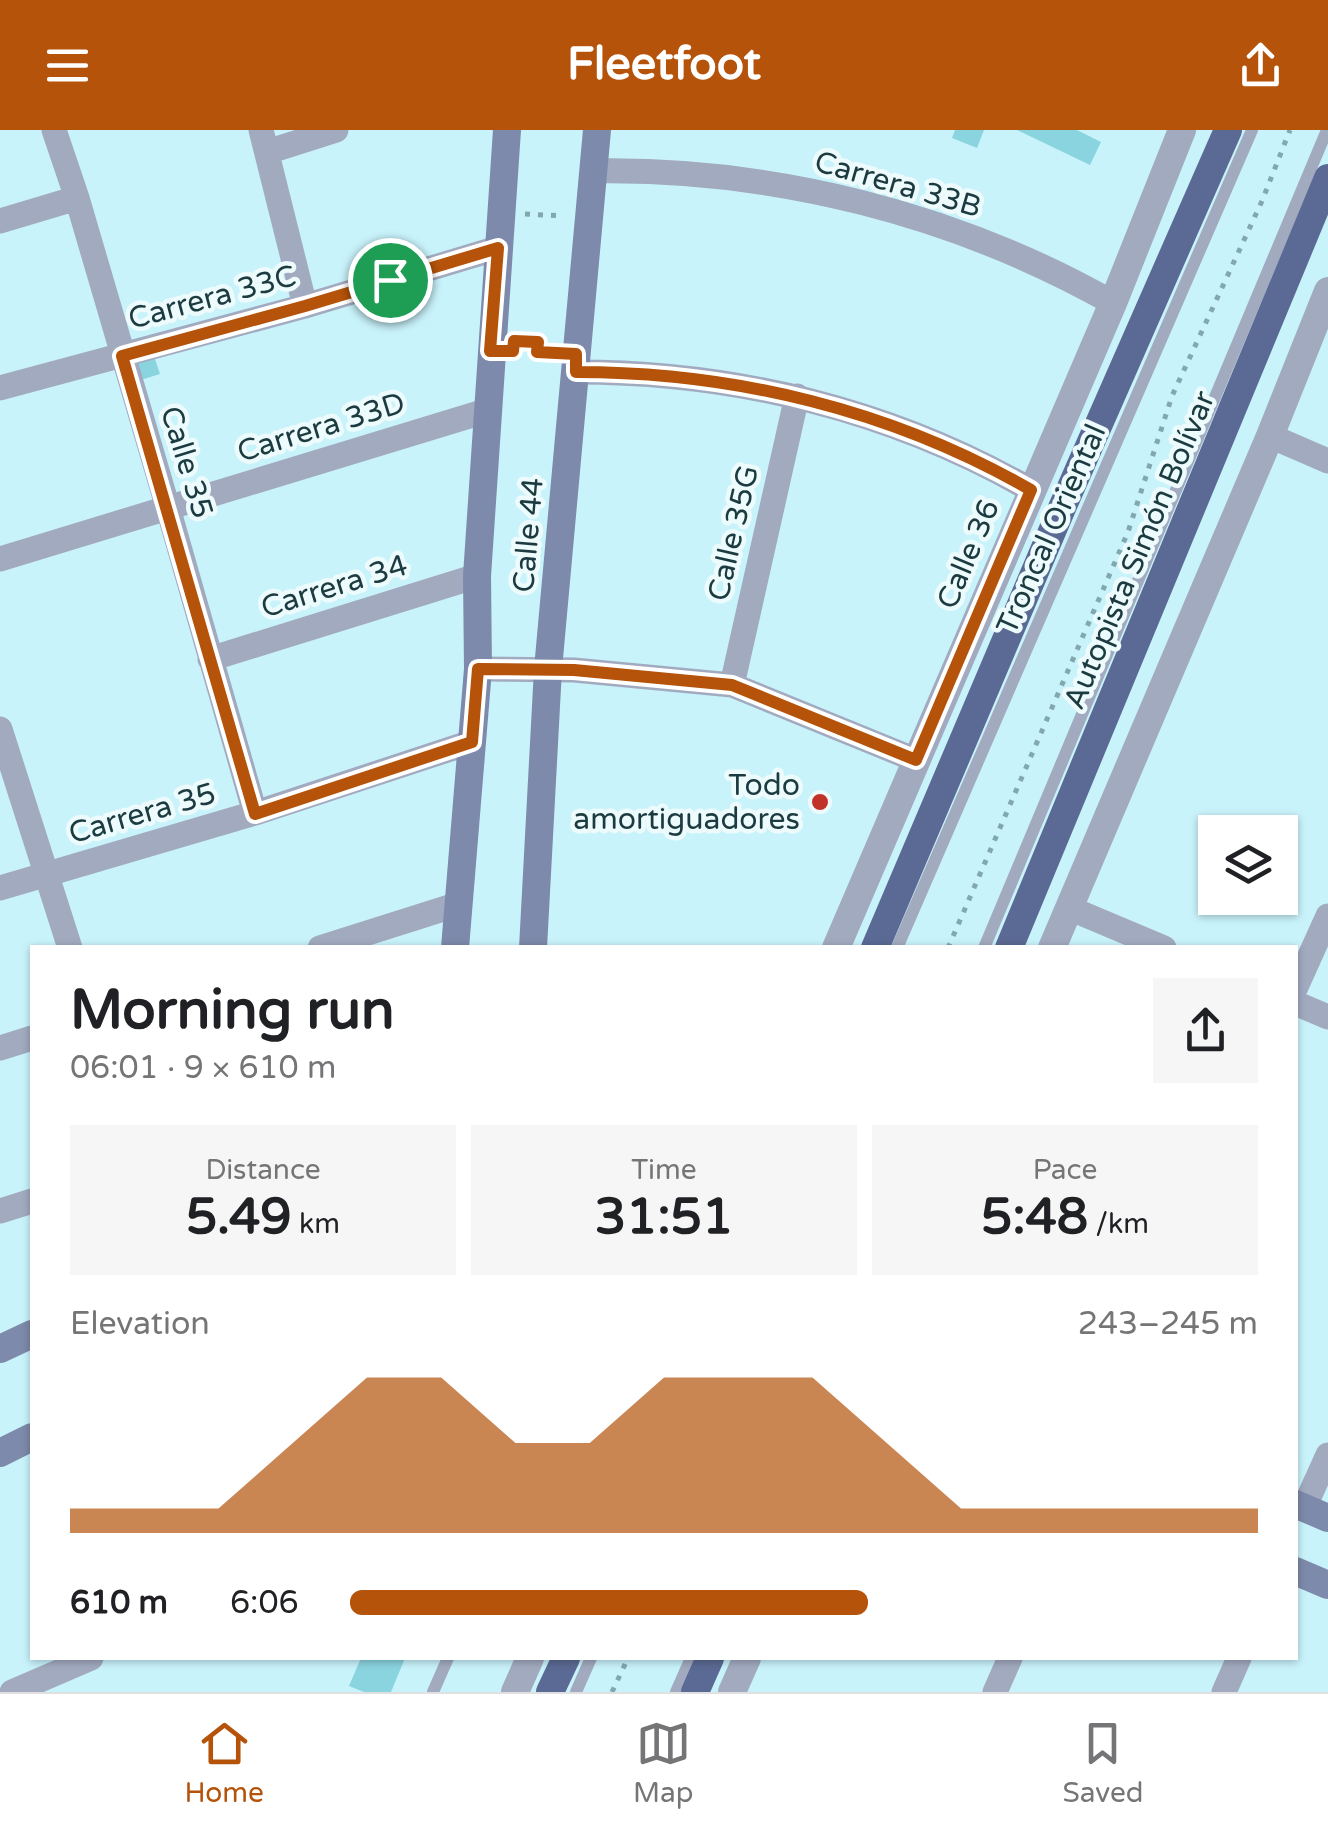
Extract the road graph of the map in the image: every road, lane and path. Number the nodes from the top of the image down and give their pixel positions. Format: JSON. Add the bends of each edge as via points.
{"nodes":[{"id":1,"x":54,"y":130,"type":"edge"},
{"id":2,"x":336,"y":130,"type":"edge"},
{"id":3,"x":507,"y":130,"type":"edge"},
{"id":4,"x":597,"y":130,"type":"edge"},
{"id":5,"x":1182,"y":130,"type":"edge"},
{"id":6,"x":1228,"y":130,"type":"edge"},
{"id":7,"x":1252,"y":130,"type":"edge"},
{"id":8,"x":1290,"y":130,"type":"edge"},
{"id":9,"x":1327,"y":130,"type":"edge"},
{"id":10,"x":264,"y":141,"type":"edge"},
{"id":11,"x":593,"y":171,"type":"junction"},
{"id":12,"x":1328,"y":178,"type":"edge"},
{"id":13,"x":76,"y":198,"type":"junction"},
{"id":14,"x":500,"y":212,"type":"junction"},
{"id":15,"x":588,"y":217,"type":"junction"},
{"id":16,"x":0,"y":221,"type":"edge"},
{"id":17,"x":498,"y":248,"type":"junction"},
{"id":18,"x":1328,"y":291,"type":"edge"},
{"id":19,"x":1113,"y":303,"type":"junction"},
{"id":20,"x":305,"y":306,"type":"junction"},
{"id":21,"x":490,"y":351,"type":"junction"},
{"id":22,"x":122,"y":356,"type":"junction"},
{"id":23,"x":576,"y":363,"type":"junction"},
{"id":24,"x":0,"y":388,"type":"edge"},
{"id":25,"x":797,"y":396,"type":"junction"},
{"id":26,"x":489,"y":410,"type":"junction"},
{"id":27,"x":1270,"y":436,"type":"junction"},
{"id":28,"x":1328,"y":461,"type":"edge"},
{"id":29,"x":1031,"y":490,"type":"junction"},
{"id":30,"x":168,"y":508,"type":"junction"},
{"id":31,"x":0,"y":559,"type":"edge"},
{"id":32,"x":477,"y":576,"type":"junction"},
{"id":33,"x":210,"y":659,"type":"junction"},
{"id":34,"x":478,"y":669,"type":"junction"},
{"id":35,"x":548,"y":669,"type":"junction"},
{"id":36,"x":732,"y":685,"type":"junction"},
{"id":37,"x":0,"y":729,"type":"edge"},
{"id":38,"x":472,"y":742,"type":"junction"},
{"id":39,"x":916,"y":760,"type":"junction"},
{"id":40,"x":255,"y":814,"type":"junction"},
{"id":41,"x":47,"y":875,"type":"junction"},
{"id":42,"x":0,"y":888,"type":"edge"},
{"id":43,"x":459,"y":904,"type":"junction"},
{"id":44,"x":1069,"y":908,"type":"junction"},
{"id":45,"x":1328,"y":916,"type":"edge"},
{"id":46,"x":69,"y":945,"type":"edge"},
{"id":47,"x":329,"y":945,"type":"edge"},
{"id":48,"x":455,"y":945,"type":"edge"},
{"id":49,"x":534,"y":945,"type":"edge"},
{"id":50,"x":837,"y":945,"type":"edge"},
{"id":51,"x":876,"y":945,"type":"edge"},
{"id":52,"x":898,"y":945,"type":"edge"},
{"id":53,"x":949,"y":945,"type":"edge"},
{"id":54,"x":985,"y":945,"type":"edge"},
{"id":55,"x":1009,"y":945,"type":"edge"},
{"id":56,"x":1053,"y":945,"type":"edge"},
{"id":57,"x":1157,"y":945,"type":"edge"},
{"id":58,"x":1298,"y":982,"type":"edge"},
{"id":59,"x":1298,"y":1003,"type":"edge"},
{"id":60,"x":1328,"y":1017,"type":"edge"},
{"id":61,"x":30,"y":1039,"type":"edge"},
{"id":62,"x":0,"y":1048,"type":"edge"},
{"id":63,"x":30,"y":1202,"type":"edge"},
{"id":64,"x":0,"y":1212,"type":"edge"},
{"id":65,"x":30,"y":1335,"type":"edge"},
{"id":66,"x":0,"y":1350,"type":"edge"},
{"id":67,"x":30,"y":1438,"type":"edge"},
{"id":68,"x":0,"y":1453,"type":"edge"},
{"id":69,"x":1328,"y":1456,"type":"edge"},
{"id":70,"x":1309,"y":1510,"type":"edge"},
{"id":71,"x":1298,"y":1571,"type":"edge"},
{"id":72,"x":1328,"y":1585,"type":"edge"},
{"id":73,"x":86,"y":1660,"type":"edge"},
{"id":74,"x":447,"y":1660,"type":"edge"},
{"id":75,"x":529,"y":1660,"type":"edge"},
{"id":76,"x":565,"y":1660,"type":"edge"},
{"id":77,"x":590,"y":1660,"type":"edge"},
{"id":78,"x":627,"y":1660,"type":"edge"},
{"id":79,"x":689,"y":1660,"type":"edge"},
{"id":80,"x":709,"y":1660,"type":"edge"},
{"id":81,"x":746,"y":1660,"type":"edge"},
{"id":82,"x":1009,"y":1660,"type":"edge"},
{"id":83,"x":1238,"y":1660,"type":"edge"},
{"id":84,"x":12,"y":1692,"type":"edge"},
{"id":85,"x":433,"y":1692,"type":"edge"},
{"id":86,"x":514,"y":1692,"type":"edge"},
{"id":87,"x":550,"y":1692,"type":"edge"},
{"id":88,"x":576,"y":1692,"type":"edge"},
{"id":89,"x":612,"y":1692,"type":"edge"},
{"id":90,"x":676,"y":1692,"type":"edge"},
{"id":91,"x":696,"y":1692,"type":"edge"},
{"id":92,"x":732,"y":1692,"type":"edge"},
{"id":93,"x":995,"y":1692,"type":"edge"},
{"id":94,"x":1224,"y":1692,"type":"edge"}],
"edges":[{"from":1,"to":13,"type":"street","name":"Calle 35"},
{"from":2,"to":10,"type":"street"},
{"from":3,"to":14,"type":"main road","name":"Calle 44"},
{"from":4,"to":11,"type":"main road","name":"Calle 44"},
{"from":5,"to":19,"type":"street","name":"Calle 36"},
{"from":6,"to":51,"type":"highway"},
{"from":7,"to":52,"type":"lane","name":"Troncal Oriental"},
{"from":8,"to":53,"type":"path","via":[[1172,396],[1128,532]]},
{"from":9,"to":54,"type":"lane"},
{"from":10,"to":20,"type":"street"},
{"from":11,"to":15,"type":"main road","name":"Calle 44"},
{"from":11,"to":19,"type":"street","name":"Carrera 33B","via":[[742,178],[863,201],[980,238]]},
{"from":12,"to":55,"type":"highway","name":"Autopista Simón Bolívar"},
{"from":13,"to":16,"type":"street"},
{"from":13,"to":22,"type":"street","name":"Calle 35"},
{"from":14,"to":15,"type":"path"},
{"from":14,"to":17,"type":"main road","name":"Calle 44"},
{"from":15,"to":23,"type":"main road","name":"Calle 44"},
{"from":17,"to":20,"type":"street","name":"Carrera 33C"},
{"from":17,"to":21,"type":"main road","name":"Calle 44"},
{"from":18,"to":27,"type":"street"},
{"from":19,"to":29,"type":"street","name":"Calle 36"},
{"from":20,"to":22,"type":"street","name":"Carrera 33C"},
{"from":21,"to":23,"type":"path","via":[[513,351],[514,341],[538,342],[537,352]]},
{"from":21,"to":26,"type":"main road","name":"Calle 44"},
{"from":22,"to":24,"type":"street","name":"Carrera 33C"},
{"from":22,"to":30,"type":"street","name":"Calle 35"},
{"from":23,"to":25,"type":"street"},
{"from":23,"to":35,"type":"main road","name":"Calle 44"},
{"from":25,"to":29,"type":"street","via":[[906,430]]},
{"from":25,"to":36,"type":"street","name":"Calle 35G"},
{"from":26,"to":30,"type":"street","name":"Carrera 33D"},
{"from":26,"to":32,"type":"main road","name":"Calle 44"},
{"from":27,"to":28,"type":"street"},
{"from":27,"to":44,"type":"street"},
{"from":29,"to":39,"type":"street","name":"Calle 36"},
{"from":30,"to":31,"type":"street","name":"Carrera 33D"},
{"from":30,"to":33,"type":"street","name":"Calle 35"},
{"from":32,"to":33,"type":"street","name":"Carrera 34"},
{"from":32,"to":34,"type":"main road","name":"Calle 44"},
{"from":33,"to":40,"type":"street","name":"Calle 35"},
{"from":34,"to":35,"type":"street"},
{"from":34,"to":38,"type":"main road","name":"Calle 44"},
{"from":35,"to":36,"type":"street"},
{"from":35,"to":49,"type":"main road","name":"Calle 44"},
{"from":36,"to":39,"type":"street"},
{"from":37,"to":41,"type":"street"},
{"from":38,"to":40,"type":"street","name":"Carrera 35"},
{"from":38,"to":43,"type":"main road","name":"Calle 44"},
{"from":39,"to":50,"type":"street","name":"Calle 36"},
{"from":40,"to":41,"type":"street","name":"Carrera 35"},
{"from":41,"to":42,"type":"street","name":"Carrera 35"},
{"from":41,"to":46,"type":"street"},
{"from":43,"to":47,"type":"street"},
{"from":43,"to":48,"type":"main road","name":"Calle 44"},
{"from":44,"to":56,"type":"street"},
{"from":44,"to":57,"type":"street"},
{"from":45,"to":58,"type":"street"},
{"from":59,"to":60,"type":"street"},
{"from":61,"to":62,"type":"street"},
{"from":63,"to":64,"type":"street"},
{"from":65,"to":66,"type":"main road"},
{"from":67,"to":68,"type":"main road"},
{"from":69,"to":70,"type":"street"},
{"from":71,"to":72,"type":"main road"},
{"from":73,"to":84,"type":"street"},
{"from":74,"to":85,"type":"lane"},
{"from":75,"to":86,"type":"street"},
{"from":76,"to":87,"type":"highway"},
{"from":77,"to":88,"type":"lane"},
{"from":78,"to":89,"type":"path"},
{"from":79,"to":90,"type":"lane"},
{"from":80,"to":91,"type":"highway"},
{"from":81,"to":92,"type":"street"},
{"from":82,"to":93,"type":"street"},
{"from":83,"to":94,"type":"street"}]}
